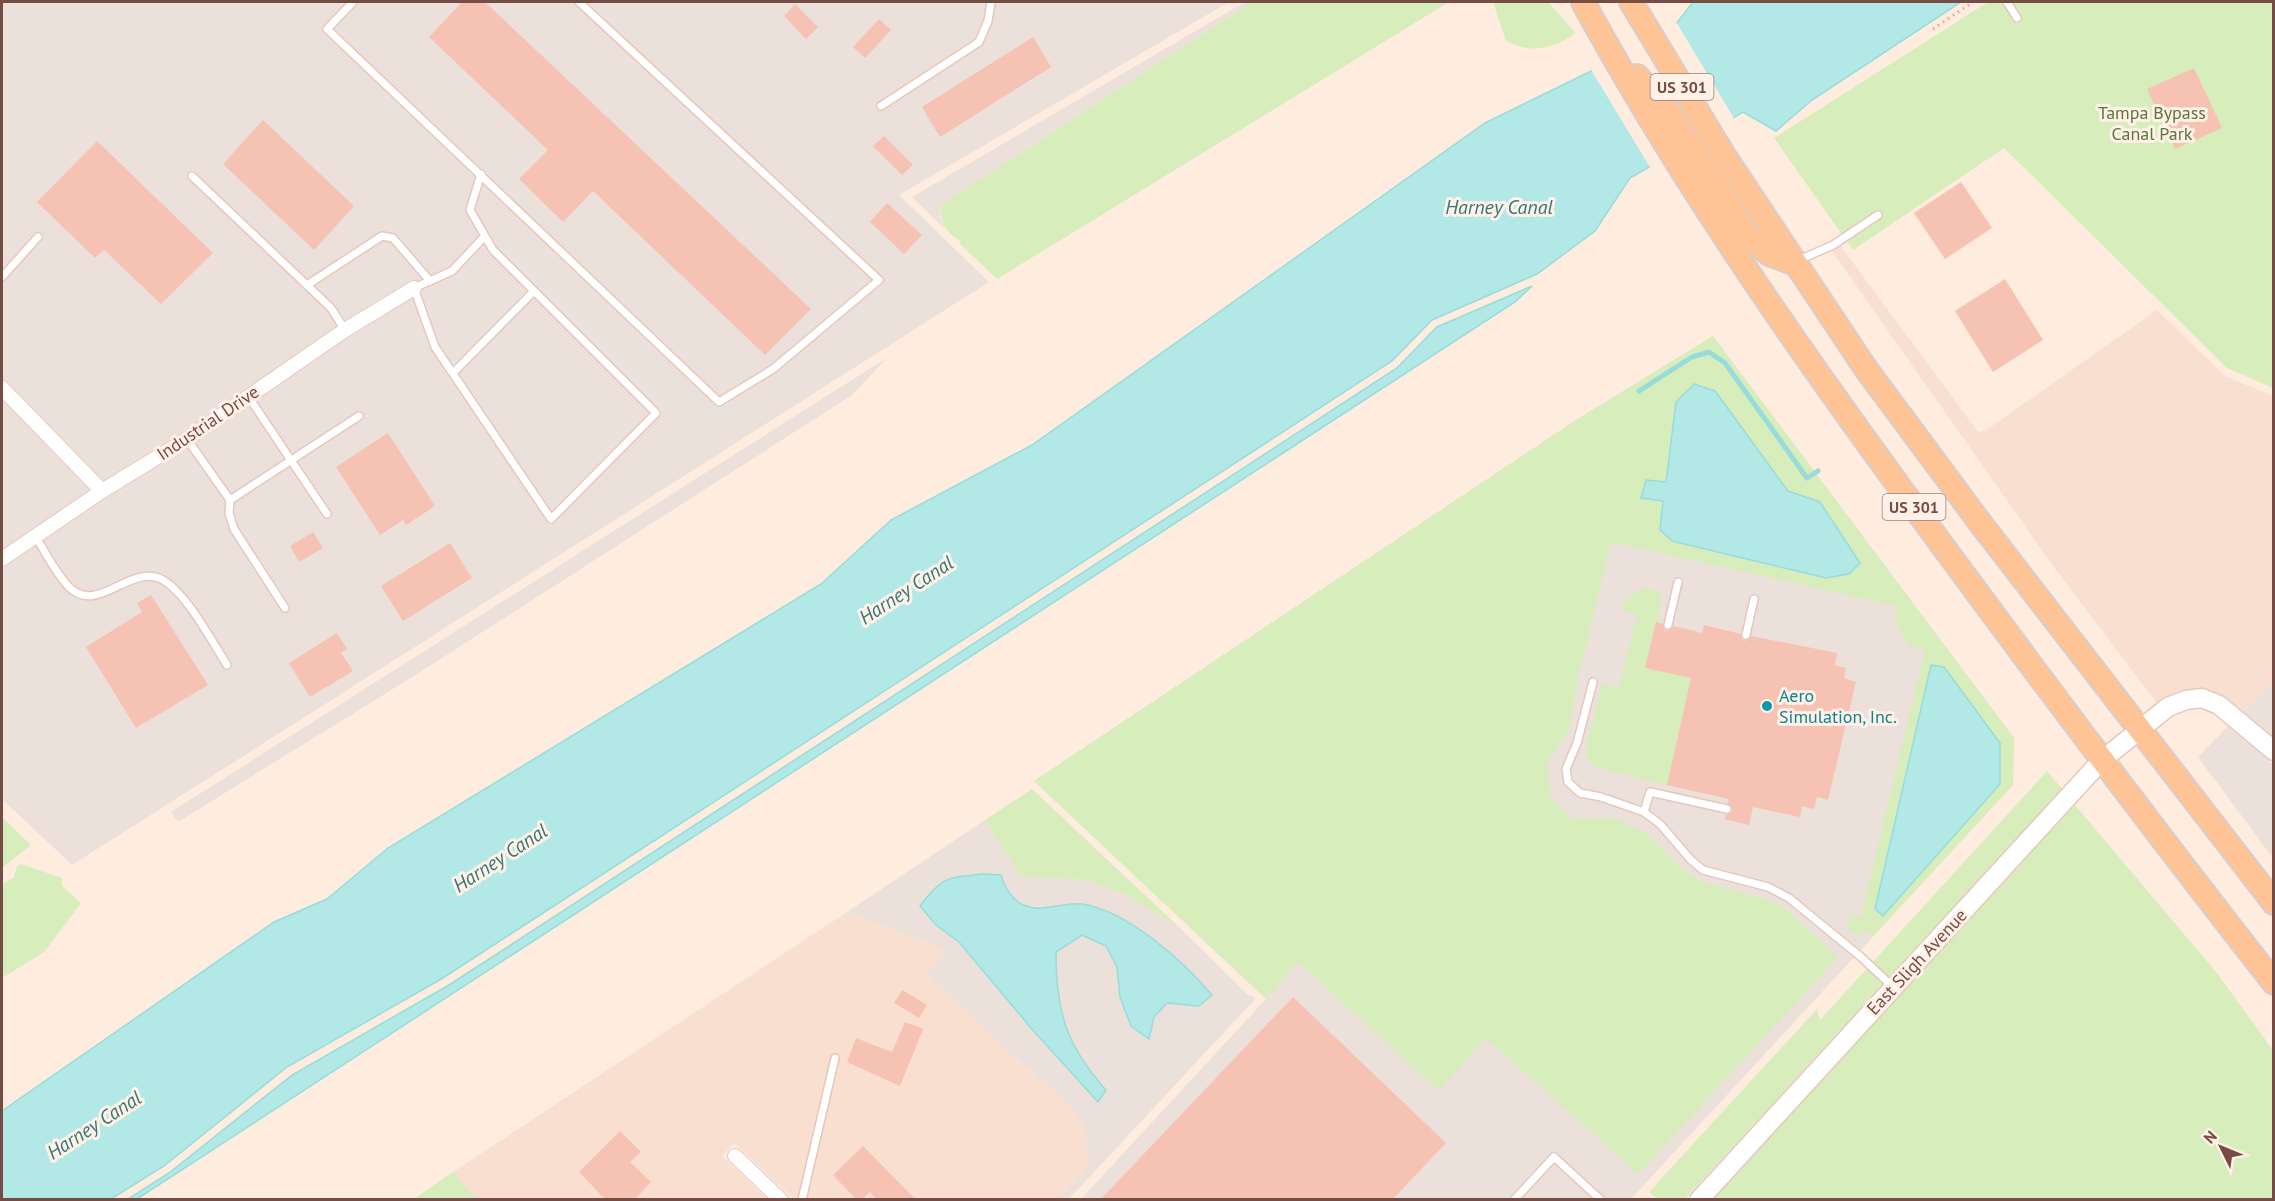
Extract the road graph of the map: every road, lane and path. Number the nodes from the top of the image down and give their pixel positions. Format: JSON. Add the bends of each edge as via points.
{"nodes":[{"id":1,"x":353,"y":2,"type":"edge"},
{"id":2,"x":579,"y":2,"type":"edge"},
{"id":3,"x":991,"y":2,"type":"edge"},
{"id":4,"x":1583,"y":2,"type":"edge"},
{"id":5,"x":1973,"y":2,"type":"edge"},
{"id":6,"x":2007,"y":2,"type":"edge"},
{"id":7,"x":1635,"y":9,"type":"edge"},
{"id":8,"x":2017,"y":18,"type":"dead end"},
{"id":9,"x":1934,"y":29,"type":"dead end"},
{"id":10,"x":881,"y":106,"type":"dead end"},
{"id":11,"x":1696,"y":173,"type":"junction"},
{"id":12,"x":482,"y":174,"type":"junction"},
{"id":13,"x":192,"y":176,"type":"dead end"},
{"id":14,"x":1878,"y":215,"type":"dead end"},
{"id":15,"x":485,"y":236,"type":"junction"},
{"id":16,"x":38,"y":237,"type":"dead end"},
{"id":17,"x":1793,"y":263,"type":"junction"},
{"id":18,"x":2,"y":277,"type":"edge"},
{"id":19,"x":430,"y":281,"type":"junction"},
{"id":20,"x":307,"y":285,"type":"junction"},
{"id":21,"x":414,"y":288,"type":"junction"},
{"id":22,"x":534,"y":291,"type":"junction"},
{"id":23,"x":345,"y":330,"type":"junction"},
{"id":24,"x":453,"y":373,"type":"junction"},
{"id":25,"x":2,"y":388,"type":"edge"},
{"id":26,"x":248,"y":396,"type":"junction"},
{"id":27,"x":359,"y":416,"type":"dead end"},
{"id":28,"x":187,"y":439,"type":"junction"},
{"id":29,"x":291,"y":460,"type":"junction"},
{"id":30,"x":102,"y":491,"type":"junction"},
{"id":31,"x":230,"y":500,"type":"junction"},
{"id":32,"x":327,"y":514,"type":"dead end"},
{"id":33,"x":35,"y":536,"type":"junction"},
{"id":34,"x":2,"y":559,"type":"edge"},
{"id":35,"x":1678,"y":582,"type":"dead end"},
{"id":36,"x":1754,"y":599,"type":"dead end"},
{"id":37,"x":285,"y":608,"type":"dead end"},
{"id":38,"x":1668,"y":625,"type":"dead end"},
{"id":39,"x":1746,"y":635,"type":"dead end"},
{"id":40,"x":226,"y":665,"type":"dead end"},
{"id":41,"x":1593,"y":682,"type":"dead end"},
{"id":42,"x":2140,"y":730,"type":"junction"},
{"id":43,"x":2273,"y":749,"type":"edge"},
{"id":44,"x":2101,"y":761,"type":"junction"},
{"id":45,"x":1727,"y":809,"type":"dead end"},
{"id":46,"x":1644,"y":812,"type":"junction"},
{"id":47,"x":2274,"y":903,"type":"edge"},
{"id":48,"x":2274,"y":983,"type":"edge"},
{"id":49,"x":1894,"y":988,"type":"junction"},
{"id":50,"x":835,"y":1058,"type":"dead end"},
{"id":51,"x":735,"y":1156,"type":"dead end"},
{"id":52,"x":781,"y":1200,"type":"edge"},
{"id":53,"x":802,"y":1200,"type":"edge"},
{"id":54,"x":1514,"y":1200,"type":"edge"},
{"id":55,"x":1600,"y":1200,"type":"edge"},
{"id":56,"x":1699,"y":1200,"type":"edge"}],
"edges":[{"from":1,"to":12,"type":"lane","via":[[327,28]]},
{"from":2,"to":12,"type":"lane","via":[[879,280],[773,369],[719,402]]},
{"from":3,"to":10,"type":"lane","via":[[979,42]]},
{"from":4,"to":11,"type":"main road","number":"US 301","via":[[1602,37]]},
{"from":5,"to":9,"type":"path"},
{"from":6,"to":8,"type":"lane"},
{"from":7,"to":17,"type":"main road","number":"US 301"},
{"from":11,"to":17,"type":"main road","via":[[1751,239],[1769,254]]},
{"from":11,"to":44,"type":"main road","number":"US 301","via":[[1833,398]]},
{"from":12,"to":15,"type":"lane","via":[[470,210]]},
{"from":13,"to":20,"type":"lane"},
{"from":14,"to":17,"type":"lane","via":[[1833,245]]},
{"from":15,"to":19,"type":"lane","via":[[452,271]]},
{"from":15,"to":22,"type":"lane","via":[[493,250]]},
{"from":16,"to":18,"type":"lane"},
{"from":17,"to":42,"type":"main road","number":"US 301","via":[[1981,524]]},
{"from":19,"to":20,"type":"lane","via":[[393,238],[382,236]]},
{"from":19,"to":21,"type":"lane"},
{"from":20,"to":23,"type":"lane","via":[[331,308]]},
{"from":21,"to":23,"type":"street","name":"Industrial Drive"},
{"from":21,"to":24,"type":"lane","via":[[435,347]]},
{"from":22,"to":24,"type":"lane"},
{"from":22,"to":24,"type":"lane","via":[[656,413],[551,519]]},
{"from":23,"to":26,"type":"street","name":"Industrial Drive"},
{"from":25,"to":30,"type":"street"},
{"from":26,"to":28,"type":"street","name":"Industrial Drive"},
{"from":26,"to":29,"type":"lane"},
{"from":27,"to":29,"type":"lane"},
{"from":28,"to":30,"type":"street","name":"Industrial Drive"},
{"from":28,"to":31,"type":"lane"},
{"from":29,"to":31,"type":"lane"},
{"from":29,"to":32,"type":"lane"},
{"from":30,"to":33,"type":"street","name":"Industrial Drive"},
{"from":31,"to":37,"type":"lane","via":[[234,529]]},
{"from":33,"to":34,"type":"street","name":"Industrial Drive"},
{"from":33,"to":40,"type":"lane","via":[[69,587],[81,595],[94,596],[142,575],[161,579],[179,591]]},
{"from":35,"to":38,"type":"lane"},
{"from":36,"to":39,"type":"lane"},
{"from":41,"to":46,"type":"lane","via":[[1578,743],[1566,769],[1568,782],[1580,793]]},
{"from":42,"to":43,"type":"street","name":"East Sligh Avenue","via":[[2168,707],[2202,698],[2219,705]]},
{"from":42,"to":44,"type":"street","name":"East Sligh Avenue"},
{"from":42,"to":47,"type":"main road","number":"US 301"},
{"from":44,"to":48,"type":"main road","number":"US 301"},
{"from":44,"to":49,"type":"street","name":"East Sligh Avenue"},
{"from":45,"to":46,"type":"lane","via":[[1650,792]]},
{"from":46,"to":49,"type":"lane","via":[[1703,870],[1768,887],[1789,898]]},
{"from":49,"to":56,"type":"street","name":"East Sligh Avenue"},
{"from":50,"to":53,"type":"lane"},
{"from":51,"to":52,"type":"street"},
{"from":54,"to":55,"type":"lane","via":[[1554,1157]]}]}
